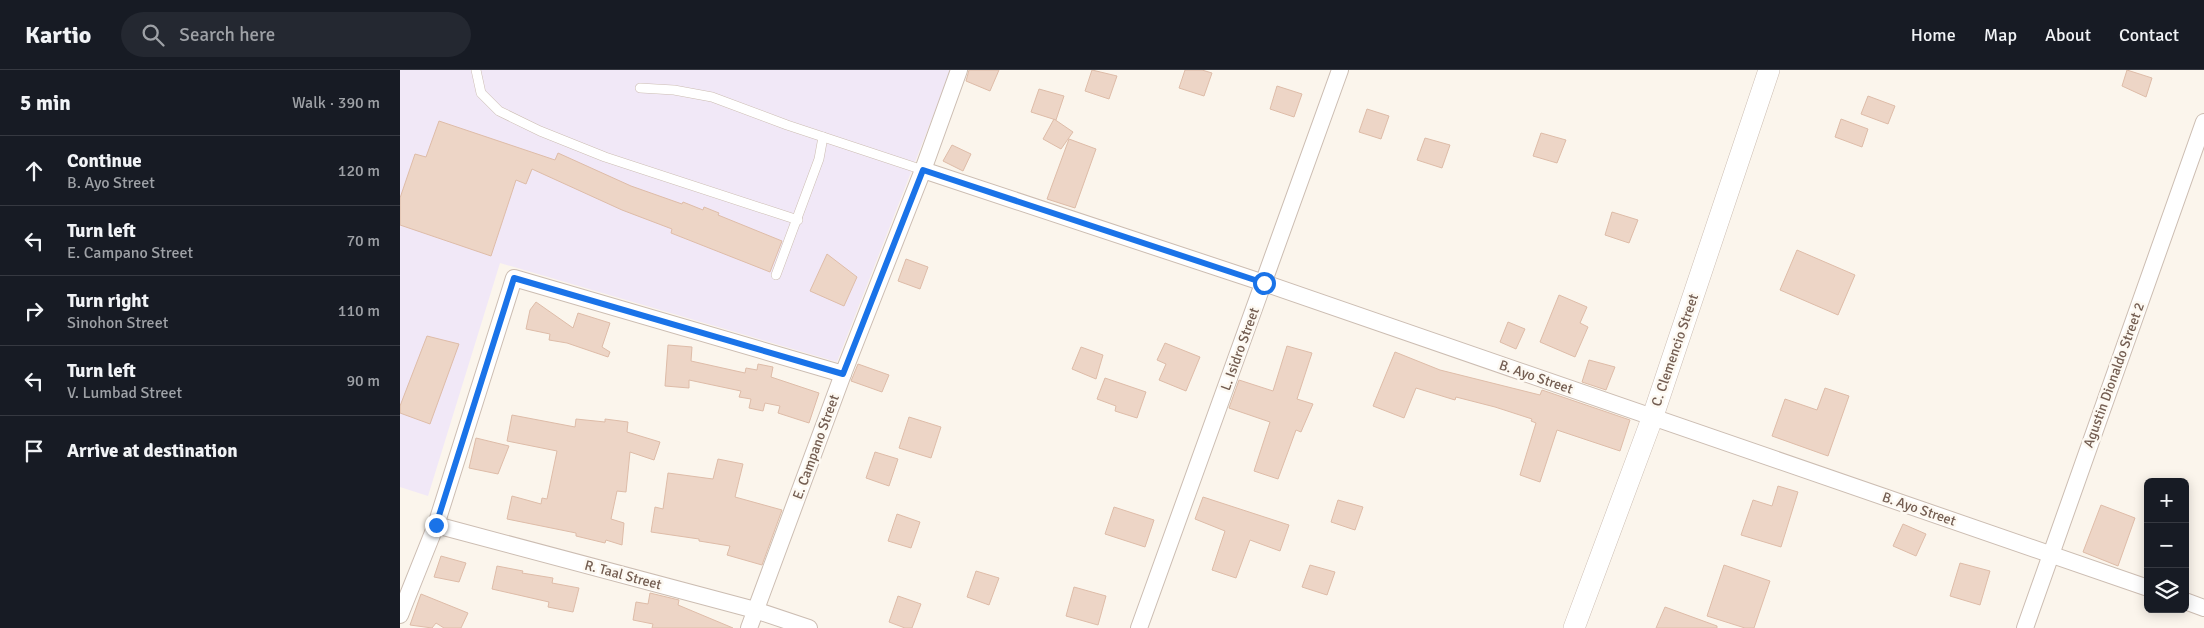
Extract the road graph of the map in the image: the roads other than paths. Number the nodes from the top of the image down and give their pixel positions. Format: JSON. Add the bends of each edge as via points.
{"nodes":[{"id":1,"x":476,"y":70,"type":"edge"},
{"id":2,"x":959,"y":70,"type":"edge"},
{"id":3,"x":1340,"y":70,"type":"edge"},
{"id":4,"x":1770,"y":70,"type":"edge"},
{"id":5,"x":640,"y":88,"type":"dead end"},
{"id":6,"x":2204,"y":122,"type":"edge"},
{"id":7,"x":823,"y":137,"type":"junction"},
{"id":8,"x":923,"y":170,"type":"junction"},
{"id":9,"x":798,"y":220,"type":"junction"},
{"id":10,"x":776,"y":275,"type":"dead end"},
{"id":11,"x":1264,"y":283,"type":"junction"},
{"id":12,"x":843,"y":374,"type":"junction"},
{"id":13,"x":1653,"y":416,"type":"junction"},
{"id":14,"x":436,"y":525,"type":"junction"},
{"id":15,"x":2050,"y":554,"type":"junction"},
{"id":16,"x":2144,"y":587,"type":"edge"},
{"id":17,"x":2189,"y":603,"type":"edge"},
{"id":18,"x":2204,"y":608,"type":"edge"},
{"id":19,"x":755,"y":610,"type":"junction"},
{"id":20,"x":400,"y":615,"type":"edge"},
{"id":21,"x":749,"y":628,"type":"edge"},
{"id":22,"x":809,"y":628,"type":"edge"},
{"id":23,"x":1139,"y":628,"type":"edge"},
{"id":24,"x":1574,"y":628,"type":"edge"},
{"id":25,"x":2025,"y":628,"type":"edge"}],
"edges":[{"from":1,"to":9,"type":"lane","via":[[481,93],[499,111],[540,132],[605,157]]},
{"from":2,"to":8,"type":"street","name":"E. Campano Street"},
{"from":3,"to":11,"type":"street","name":"L. Isidro Street"},
{"from":4,"to":13,"type":"street","name":"C. Clemencio Street"},
{"from":5,"to":7,"type":"lane","via":[[712,97]]},
{"from":6,"to":15,"type":"street","name":"Agustin Dionaldo Street 2"},
{"from":7,"to":8,"type":"lane"},
{"from":7,"to":9,"type":"lane","via":[[819,159]]},
{"from":8,"to":11,"type":"street","name":"B. Ayo Street"},
{"from":8,"to":12,"type":"street","name":"E. Campano Street"},
{"from":9,"to":10,"type":"lane"},
{"from":11,"to":13,"type":"street","name":"B. Ayo Street"},
{"from":11,"to":23,"type":"street","name":"L. Isidro Street"},
{"from":12,"to":14,"type":"street","via":[[514,278]]},
{"from":12,"to":19,"type":"street","name":"E. Campano Street"},
{"from":13,"to":15,"type":"street","name":"B. Ayo Street"},
{"from":13,"to":24,"type":"street","name":"C. Clemencio Street"},
{"from":14,"to":19,"type":"street","name":"R. Taal Street"},
{"from":14,"to":20,"type":"street"},
{"from":15,"to":16,"type":"street","name":"B. Ayo Street"},
{"from":15,"to":25,"type":"street","name":"Agustin Dionaldo Street 2"},
{"from":17,"to":18,"type":"street"},
{"from":19,"to":21,"type":"street","name":"E. Campano Street"},
{"from":19,"to":22,"type":"street","name":"R. Taal Street"}]}
